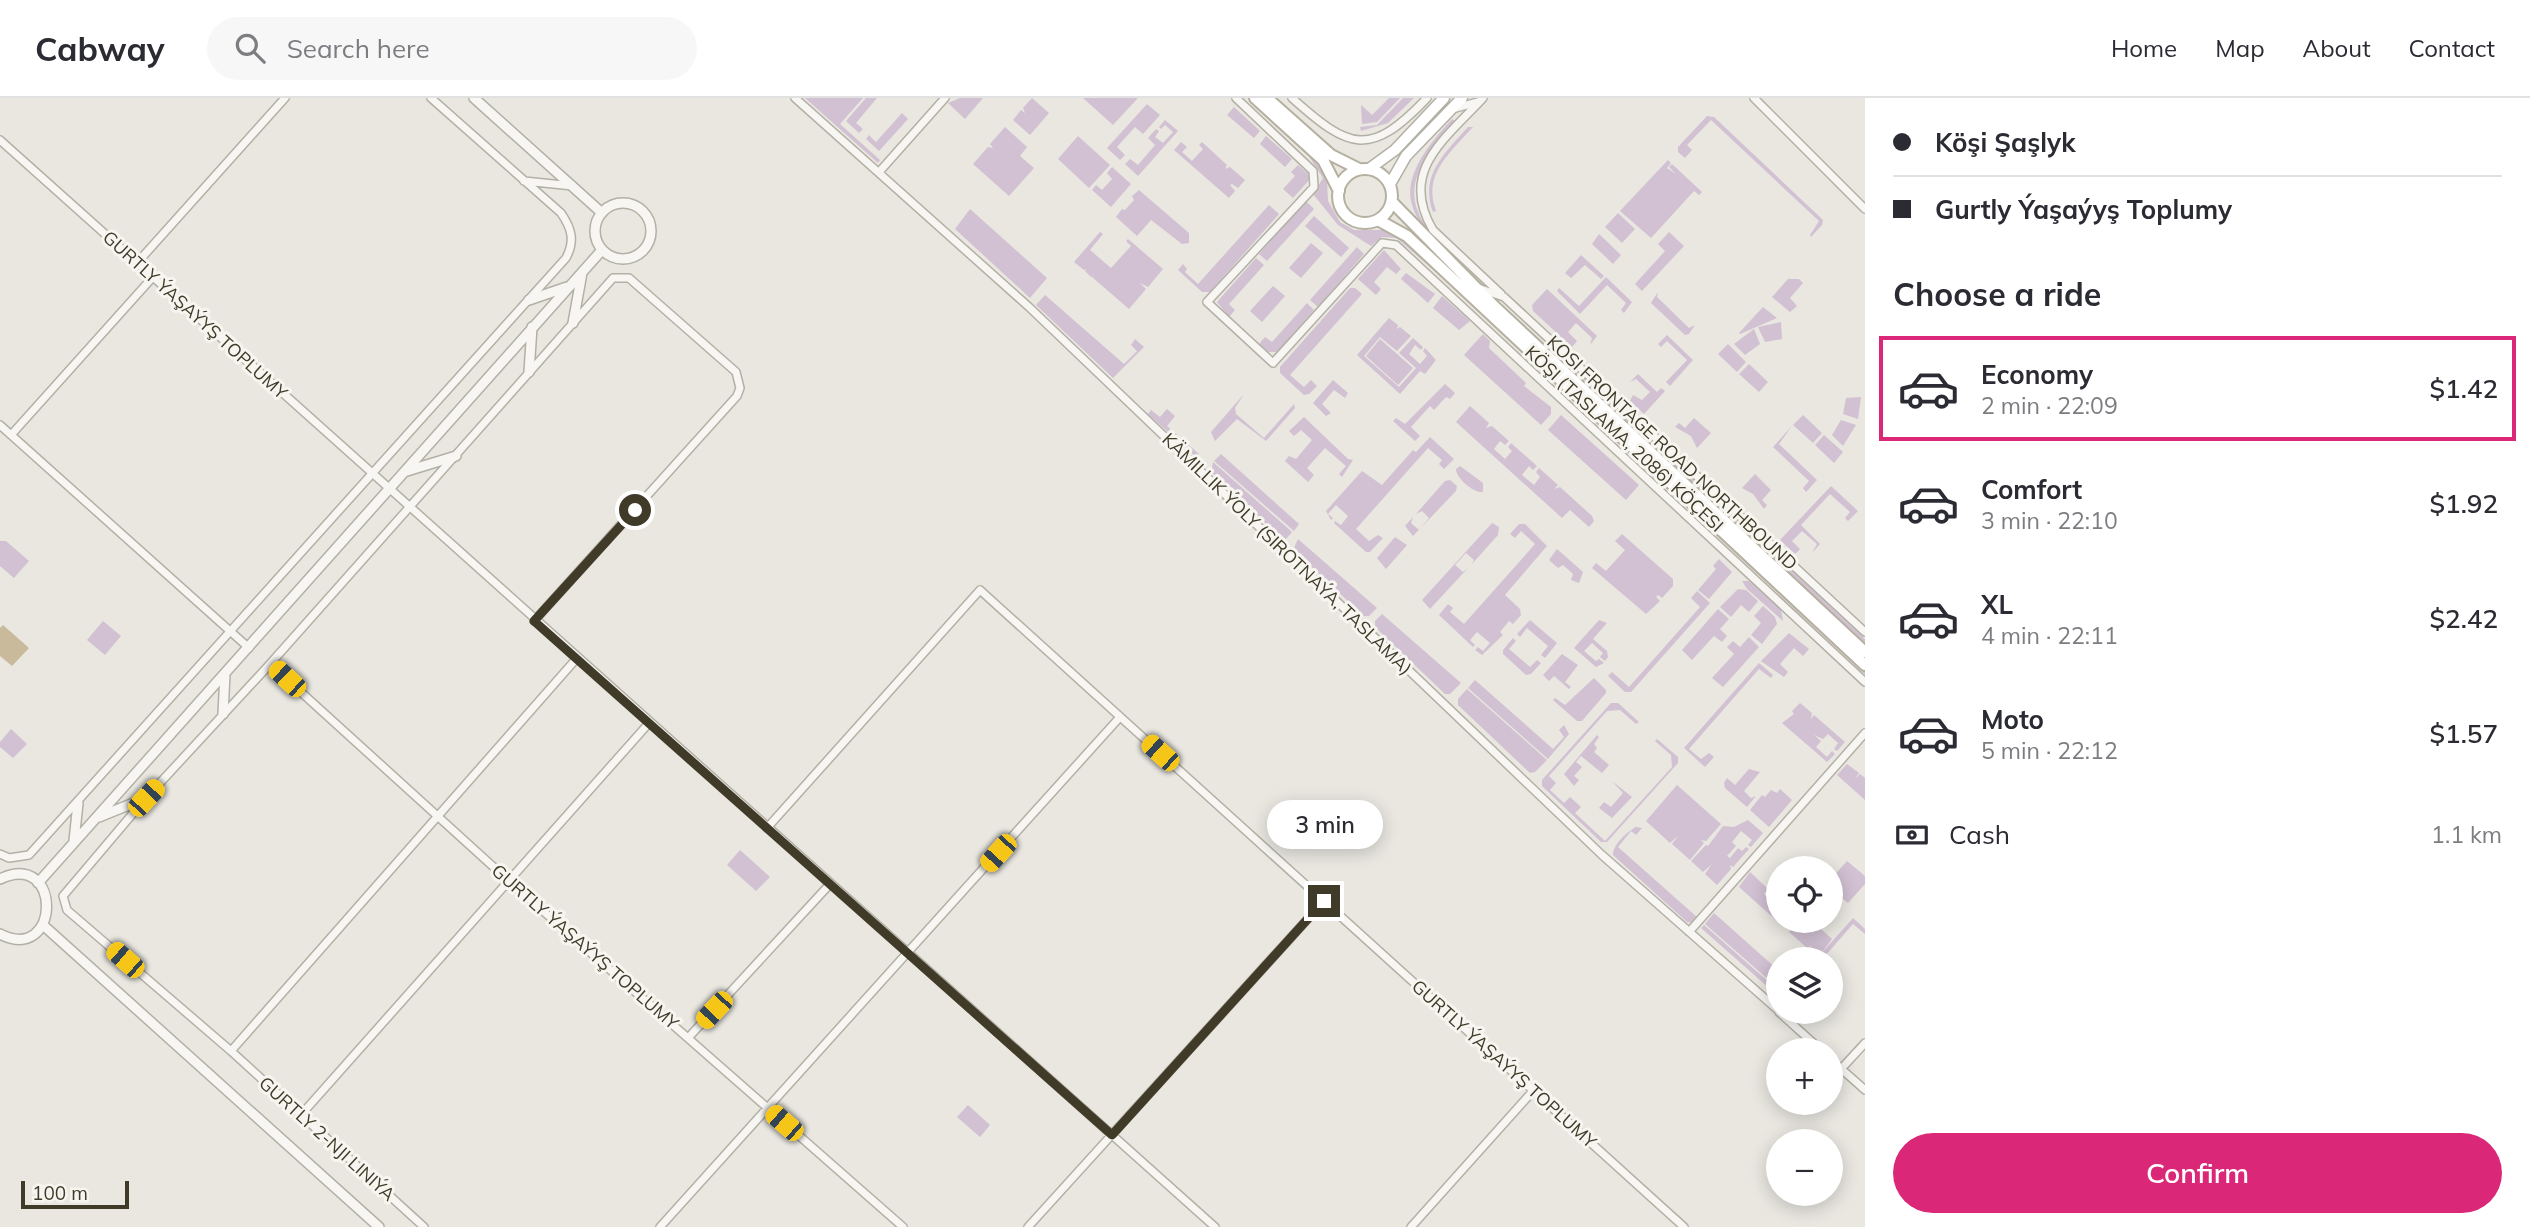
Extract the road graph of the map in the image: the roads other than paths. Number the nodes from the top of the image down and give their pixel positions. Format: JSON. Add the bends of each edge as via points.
{"nodes":[{"id":1,"x":285,"y":98,"type":"edge"},
{"id":2,"x":431,"y":98,"type":"edge"},
{"id":3,"x":474,"y":98,"type":"edge"},
{"id":4,"x":796,"y":98,"type":"edge"},
{"id":5,"x":945,"y":98,"type":"edge"},
{"id":6,"x":1236,"y":98,"type":"edge"},
{"id":7,"x":1255,"y":98,"type":"edge"},
{"id":8,"x":1267,"y":98,"type":"edge"},
{"id":9,"x":1292,"y":98,"type":"edge"},
{"id":10,"x":1427,"y":98,"type":"edge"},
{"id":11,"x":1462,"y":98,"type":"edge"},
{"id":12,"x":1754,"y":98,"type":"edge"},
{"id":13,"x":1442,"y":99,"type":"edge"},
{"id":14,"x":1481,"y":100,"type":"edge"},
{"id":15,"x":1451,"y":110,"type":"junction"},
{"id":16,"x":0,"y":140,"type":"edge"},
{"id":17,"x":1364,"y":169,"type":"junction"},
{"id":18,"x":880,"y":171,"type":"junction"},
{"id":19,"x":523,"y":181,"type":"junction"},
{"id":20,"x":1390,"y":184,"type":"junction"},
{"id":21,"x":573,"y":186,"type":"junction"},
{"id":22,"x":1339,"y":191,"type":"junction"},
{"id":23,"x":1392,"y":202,"type":"junction"},
{"id":24,"x":1864,"y":207,"type":"edge"},
{"id":25,"x":602,"y":213,"type":"junction"},
{"id":26,"x":1378,"y":220,"type":"junction"},
{"id":27,"x":602,"y":250,"type":"junction"},
{"id":28,"x":137,"y":263,"type":"junction"},
{"id":29,"x":583,"y":271,"type":"junction"},
{"id":30,"x":152,"y":278,"type":"junction"},
{"id":31,"x":1473,"y":286,"type":"junction"},
{"id":32,"x":567,"y":287,"type":"junction"},
{"id":33,"x":1504,"y":297,"type":"junction"},
{"id":34,"x":529,"y":300,"type":"junction"},
{"id":35,"x":573,"y":323,"type":"junction"},
{"id":36,"x":533,"y":327,"type":"junction"},
{"id":37,"x":529,"y":372,"type":"junction"},
{"id":38,"x":0,"y":425,"type":"edge"},
{"id":39,"x":11,"y":435,"type":"junction"},
{"id":40,"x":456,"y":456,"type":"junction"},
{"id":41,"x":405,"y":472,"type":"junction"},
{"id":42,"x":372,"y":475,"type":"junction"},
{"id":43,"x":390,"y":490,"type":"junction"},
{"id":44,"x":1700,"y":496,"type":"junction"},
{"id":45,"x":1727,"y":504,"type":"junction"},
{"id":46,"x":409,"y":508,"type":"junction"},
{"id":47,"x":534,"y":621,"type":"junction"},
{"id":48,"x":231,"y":632,"type":"junction"},
{"id":49,"x":1865,"y":632,"type":"edge"},
{"id":50,"x":249,"y":648,"type":"junction"},
{"id":51,"x":1865,"y":653,"type":"edge"},
{"id":52,"x":578,"y":658,"type":"junction"},
{"id":53,"x":270,"y":664,"type":"junction"},
{"id":54,"x":1865,"y":665,"type":"edge"},
{"id":55,"x":225,"y":673,"type":"junction"},
{"id":56,"x":1865,"y":682,"type":"edge"},
{"id":57,"x":223,"y":715,"type":"junction"},
{"id":58,"x":1120,"y":717,"type":"junction"},
{"id":59,"x":649,"y":723,"type":"junction"},
{"id":60,"x":1865,"y":733,"type":"edge"},
{"id":61,"x":146,"y":798,"type":"junction"},
{"id":62,"x":78,"y":803,"type":"junction"},
{"id":63,"x":98,"y":817,"type":"junction"},
{"id":64,"x":438,"y":817,"type":"junction"},
{"id":65,"x":767,"y":828,"type":"junction"},
{"id":66,"x":74,"y":841,"type":"junction"},
{"id":67,"x":1,"y":854,"type":"edge"},
{"id":68,"x":0,"y":879,"type":"edge"},
{"id":69,"x":509,"y":881,"type":"junction"},
{"id":70,"x":37,"y":883,"type":"junction"},
{"id":71,"x":830,"y":884,"type":"junction"},
{"id":72,"x":1324,"y":901,"type":"junction"},
{"id":73,"x":43,"y":925,"type":"junction"},
{"id":74,"x":1689,"y":932,"type":"junction"},
{"id":75,"x":0,"y":934,"type":"edge"},
{"id":76,"x":907,"y":953,"type":"junction"},
{"id":77,"x":1766,"y":1000,"type":"edge"},
{"id":78,"x":1793,"y":1024,"type":"edge"},
{"id":79,"x":688,"y":1038,"type":"junction"},
{"id":80,"x":1808,"y":1038,"type":"edge"},
{"id":81,"x":1865,"y":1043,"type":"edge"},
{"id":82,"x":230,"y":1051,"type":"junction"},
{"id":83,"x":1843,"y":1067,"type":"edge"},
{"id":84,"x":1843,"y":1071,"type":"edge"},
{"id":85,"x":1865,"y":1090,"type":"edge"},
{"id":86,"x":1533,"y":1091,"type":"junction"},
{"id":87,"x":768,"y":1108,"type":"junction"},
{"id":88,"x":300,"y":1116,"type":"junction"},
{"id":89,"x":1112,"y":1135,"type":"junction"},
{"id":90,"x":379,"y":1227,"type":"edge"},
{"id":91,"x":424,"y":1227,"type":"edge"},
{"id":92,"x":660,"y":1227,"type":"edge"},
{"id":93,"x":903,"y":1227,"type":"edge"},
{"id":94,"x":1028,"y":1227,"type":"edge"},
{"id":95,"x":1215,"y":1227,"type":"edge"},
{"id":96,"x":1411,"y":1227,"type":"edge"},
{"id":97,"x":1684,"y":1227,"type":"edge"}],
"edges":[{"from":1,"to":28,"type":"street"},
{"from":2,"to":19,"type":"street"},
{"from":3,"to":21,"type":"street"},
{"from":4,"to":18,"type":"street","name":"KÄMILLIK ÝOLY (SIROTNAÝA, TASLAMA)"},
{"from":5,"to":18,"type":"street"},
{"from":6,"to":56,"type":"street","via":[[1313,171],[1314,187],[1207,302],[1273,363],[1382,243],[1396,245]]},
{"from":7,"to":22,"type":"main road","via":[[1324,160]]},
{"from":8,"to":17,"type":"main road","via":[[1331,155]]},
{"from":9,"to":10,"type":"street","via":[[1326,129],[1360,140],[1396,129]]},
{"from":11,"to":15,"type":"main road"},
{"from":12,"to":24,"type":"street"},
{"from":13,"to":17,"type":"main road","via":[[1395,150]]},
{"from":14,"to":15,"type":"street"},
{"from":14,"to":33,"type":"street","via":[[1428,159],[1419,186],[1421,206],[1433,230]]},
{"from":15,"to":20,"type":"main road","via":[[1406,156]]},
{"from":16,"to":28,"type":"street","name":"GURTLY ÝAŞAÝYŞ TOPLUMY"},
{"from":17,"to":20,"type":"main road","via":[[1377,171]]},
{"from":17,"to":22,"type":"main road","via":[[1346,177]]},
{"from":18,"to":74,"type":"street","name":"KÄMILLIK ÝOLY (SIROTNAÝA, TASLAMA)","via":[[1029,307],[1602,855]]},
{"from":19,"to":21,"type":"street"},
{"from":19,"to":34,"type":"street","via":[[561,213],[572,232],[566,258]]},
{"from":20,"to":23,"type":"main road"},
{"from":21,"to":25,"type":"street"},
{"from":22,"to":26,"type":"main road","via":[[1347,216],[1364,223]]},
{"from":23,"to":26,"type":"main road"},
{"from":23,"to":31,"type":"main road","name":"KÖŞI (TASLAMA, 2086) KÖÇESI"},
{"from":25,"to":27,"type":"street","via":[[594,233]]},
{"from":25,"to":27,"type":"street","via":[[615,204],[634,205],[650,227],[646,246],[633,257],[616,259]]},
{"from":26,"to":54,"type":"main road","name":"KÖŞI (TASLAMA, 2086) KÖÇESI","via":[[1407,236]]},
{"from":27,"to":29,"type":"street"},
{"from":28,"to":30,"type":"street","name":"GURTLY ÝAŞAÝYŞ TOPLUMY"},
{"from":29,"to":32,"type":"street"},
{"from":29,"to":35,"type":"street"},
{"from":30,"to":39,"type":"street"},
{"from":30,"to":42,"type":"street","name":"GURTLY ÝAŞAÝYŞ TOPLUMY"},
{"from":31,"to":33,"type":"street","name":"KOSI FRONTAGE ROAD NORTHBOUND"},
{"from":31,"to":44,"type":"main road","name":"KÖŞI (TASLAMA, 2086) KÖÇESI"},
{"from":32,"to":34,"type":"street"},
{"from":32,"to":36,"type":"street"},
{"from":33,"to":45,"type":"street","name":"KOSI FRONTAGE ROAD NORTHBOUND"},
{"from":34,"to":42,"type":"street"},
{"from":35,"to":37,"type":"street"},
{"from":35,"to":47,"type":"street","via":[[613,278],[629,278],[736,372],[740,388]]},
{"from":36,"to":37,"type":"street"},
{"from":36,"to":41,"type":"street"},
{"from":37,"to":40,"type":"street"},
{"from":38,"to":39,"type":"street"},
{"from":39,"to":48,"type":"street"},
{"from":40,"to":41,"type":"street"},
{"from":40,"to":46,"type":"street"},
{"from":41,"to":43,"type":"street"},
{"from":42,"to":43,"type":"street","name":"GURTLY ÝAŞAÝYŞ TOPLUMY"},
{"from":42,"to":48,"type":"street"},
{"from":43,"to":46,"type":"street","name":"GURTLY ÝAŞAÝYŞ TOPLUMY"},
{"from":43,"to":50,"type":"street"},
{"from":44,"to":45,"type":"street"},
{"from":44,"to":51,"type":"main road","name":"KÖŞI (TASLAMA, 2086) KÖÇESI"},
{"from":45,"to":49,"type":"street","name":"KOSI FRONTAGE ROAD NORTHBOUND"},
{"from":46,"to":47,"type":"street","name":"GURTLY ÝAŞAÝYŞ TOPLUMY"},
{"from":46,"to":53,"type":"street"},
{"from":47,"to":52,"type":"street","name":"GURTLY ÝAŞAÝYŞ TOPLUMY"},
{"from":48,"to":50,"type":"street"},
{"from":48,"to":62,"type":"street"},
{"from":50,"to":55,"type":"street"},
{"from":52,"to":59,"type":"street"},
{"from":52,"to":64,"type":"street"},
{"from":53,"to":57,"type":"street"},
{"from":53,"to":64,"type":"street","name":"GURTLY ÝAŞAÝYŞ TOPLUMY"},
{"from":55,"to":57,"type":"street"},
{"from":55,"to":63,"type":"street"},
{"from":57,"to":61,"type":"street"},
{"from":58,"to":65,"type":"street","name":"GURTLY ÝAŞAÝYŞ TOPLUMY","via":[[980,590]]},
{"from":58,"to":72,"type":"street","name":"GURTLY ÝAŞAÝYŞ TOPLUMY"},
{"from":58,"to":76,"type":"street"},
{"from":59,"to":65,"type":"street"},
{"from":59,"to":69,"type":"street"},
{"from":60,"to":74,"type":"street"},
{"from":61,"to":63,"type":"street"},
{"from":61,"to":82,"type":"street","name":"GURTLY 2-NJI LINIÝA","via":[[67,889],[64,903]]},
{"from":62,"to":66,"type":"street"},
{"from":62,"to":67,"type":"street","via":[[29,855],[9,858]]},
{"from":63,"to":66,"type":"street"},
{"from":64,"to":69,"type":"street","name":"GURTLY ÝAŞAÝYŞ TOPLUMY"},
{"from":64,"to":82,"type":"street"},
{"from":65,"to":71,"type":"street"},
{"from":66,"to":70,"type":"street"},
{"from":68,"to":70,"type":"street","via":[[22,875]]},
{"from":69,"to":79,"type":"street","name":"GURTLY ÝAŞAÝYŞ TOPLUMY"},
{"from":69,"to":88,"type":"street"},
{"from":70,"to":73,"type":"street","via":[[48,902]]},
{"from":71,"to":76,"type":"street"},
{"from":71,"to":79,"type":"street"},
{"from":72,"to":86,"type":"street","name":"GURTLY ÝAŞAÝYŞ TOPLUMY"},
{"from":72,"to":89,"type":"street"},
{"from":73,"to":75,"type":"street","via":[[23,938]]},
{"from":73,"to":90,"type":"street"},
{"from":74,"to":77,"type":"street","name":"KÄMILLIK ÝOLY (SIROTNAÝA, TASLAMA)"},
{"from":76,"to":87,"type":"street"},
{"from":76,"to":89,"type":"street"},
{"from":78,"to":80,"type":"street","name":"KÄMILLIK ÝOLY (SIROTNAÝA, TASLAMA)"},
{"from":79,"to":87,"type":"street","name":"GURTLY ÝAŞAÝYŞ TOPLUMY"},
{"from":81,"to":83,"type":"street"},
{"from":82,"to":88,"type":"street","name":"GURTLY 2-NJI LINIÝA"},
{"from":84,"to":85,"type":"street"},
{"from":86,"to":96,"type":"street"},
{"from":86,"to":97,"type":"street","name":"GURTLY ÝAŞAÝYŞ TOPLUMY"},
{"from":87,"to":92,"type":"street"},
{"from":87,"to":93,"type":"street","name":"GURTLY ÝAŞAÝYŞ TOPLUMY"},
{"from":88,"to":91,"type":"street","name":"GURTLY 2-NJI LINIÝA"},
{"from":89,"to":94,"type":"street"},
{"from":89,"to":95,"type":"street"}]}
